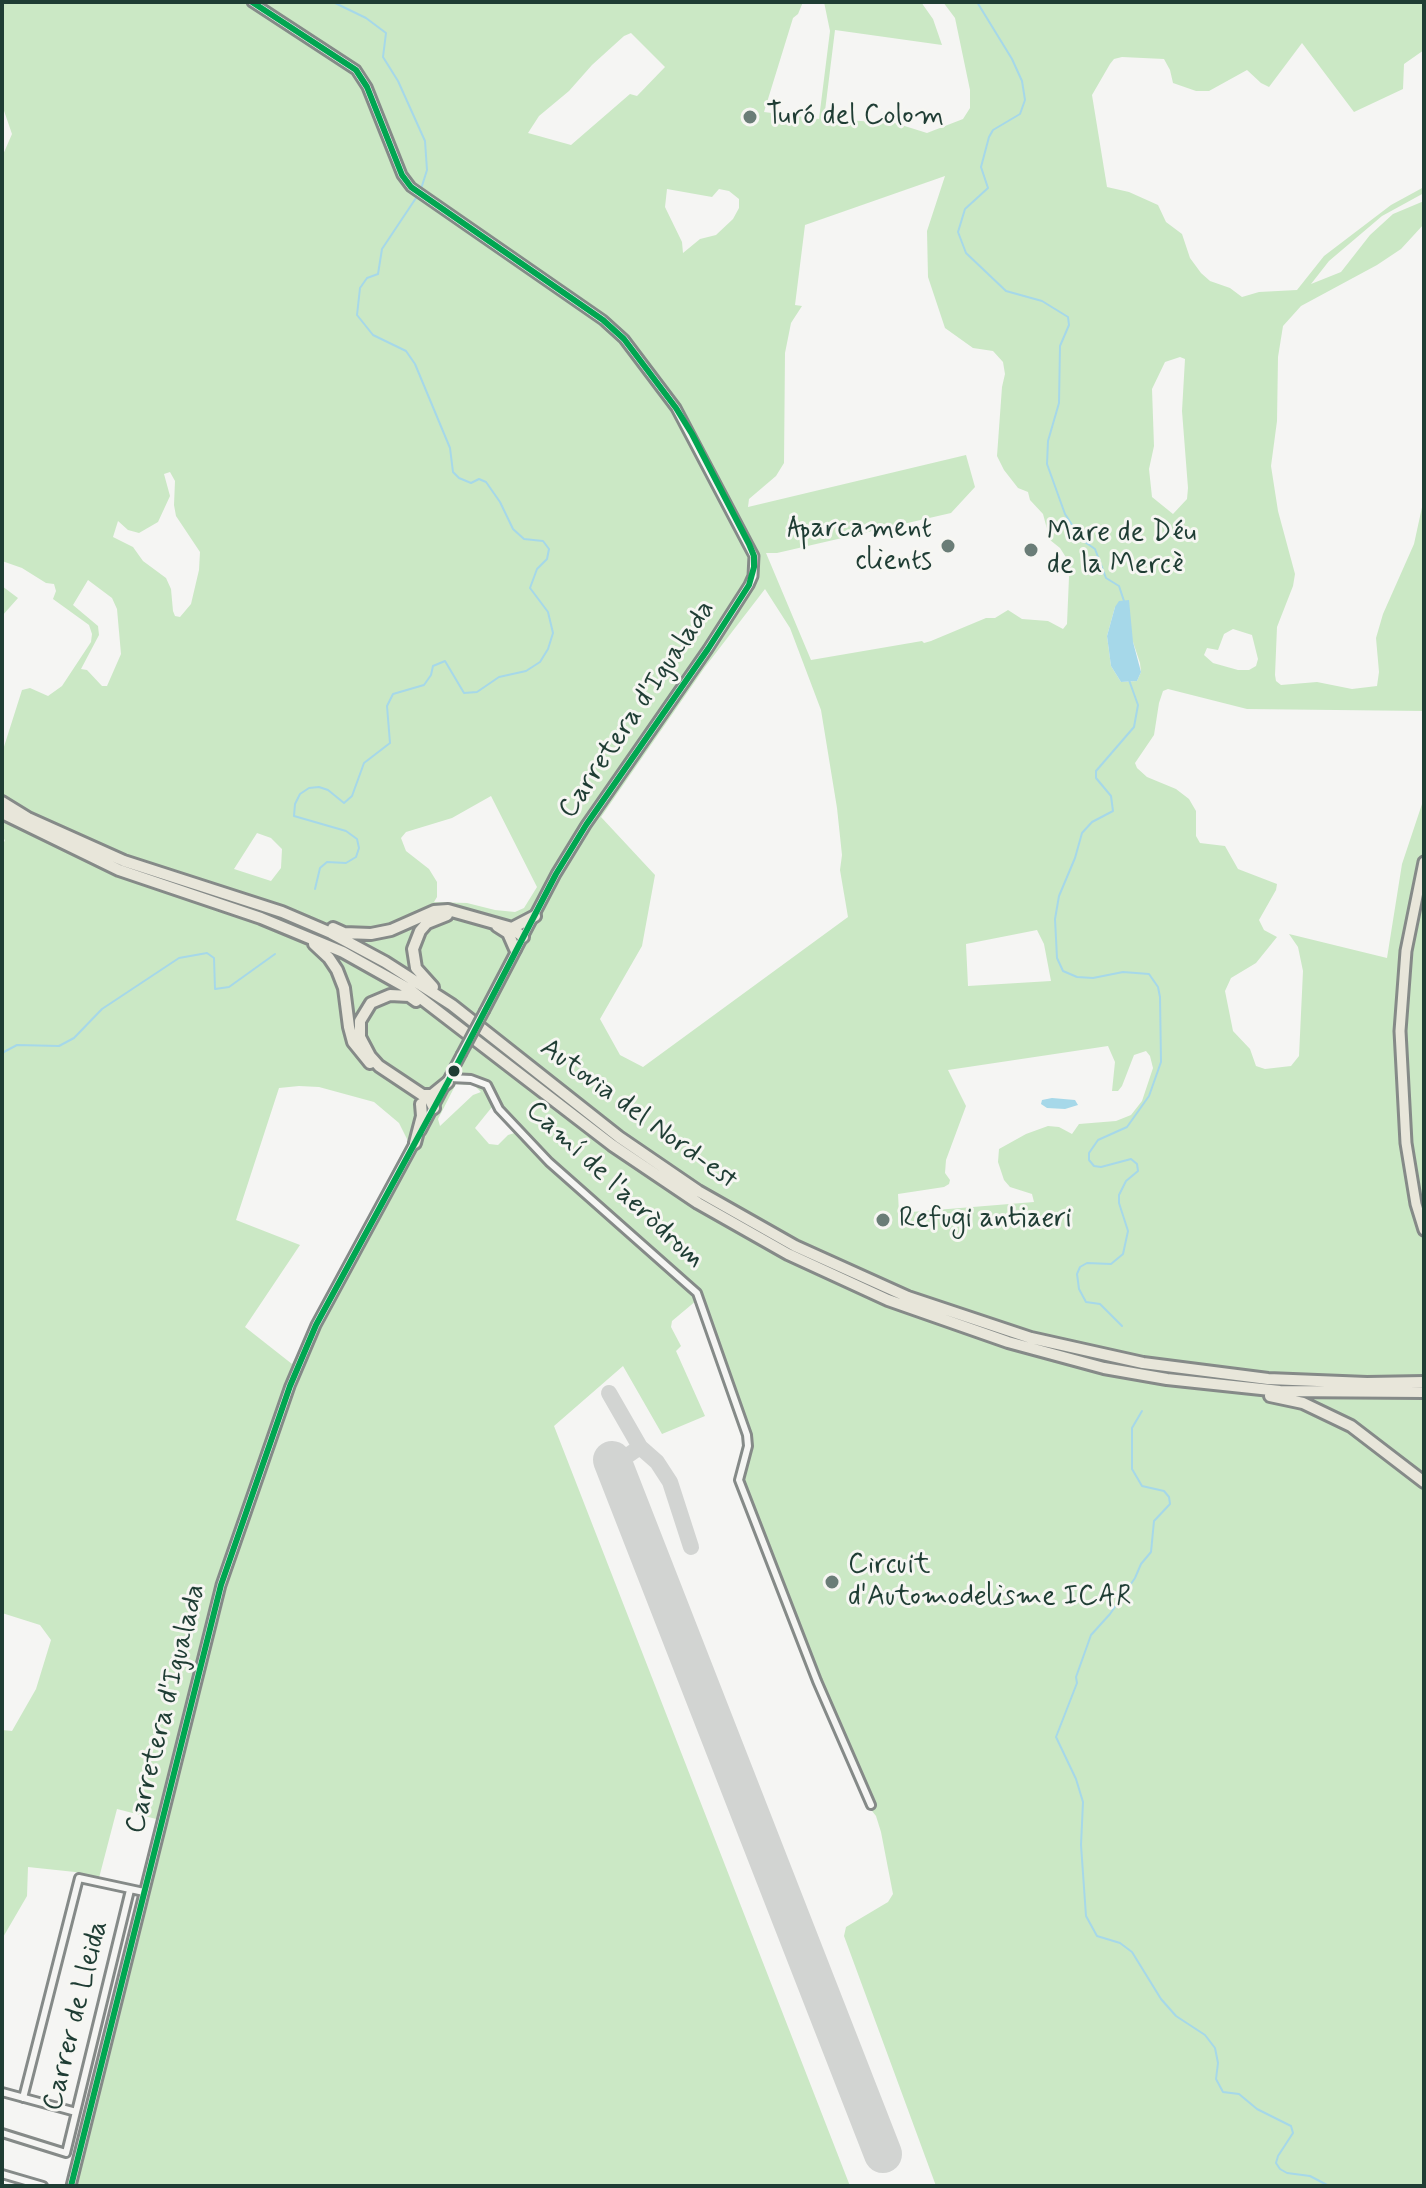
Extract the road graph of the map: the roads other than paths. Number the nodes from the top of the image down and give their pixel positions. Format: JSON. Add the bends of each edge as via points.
{"nodes":[{"id":1,"x":252,"y":2,"type":"edge"},
{"id":2,"x":2,"y":802,"type":"edge"},
{"id":3,"x":2,"y":813,"type":"edge"},
{"id":4,"x":1424,"y":862,"type":"edge"},
{"id":5,"x":218,"y":890,"type":"junction"},
{"id":6,"x":467,"y":915,"type":"junction"},
{"id":7,"x":535,"y":916,"type":"junction"},
{"id":8,"x":510,"y":930,"type":"junction"},
{"id":9,"x":295,"y":932,"type":"junction"},
{"id":10,"x":523,"y":937,"type":"junction"},
{"id":11,"x":515,"y":949,"type":"junction"},
{"id":12,"x":452,"y":1005,"type":"junction"},
{"id":13,"x":474,"y":1041,"type":"junction"},
{"id":14,"x":449,"y":1080,"type":"junction"},
{"id":15,"x":421,"y":1099,"type":"junction"},
{"id":16,"x":434,"y":1108,"type":"junction"},
{"id":17,"x":415,"y":1143,"type":"junction"},
{"id":18,"x":1424,"y":1230,"type":"edge"},
{"id":19,"x":1423,"y":1384,"type":"edge"},
{"id":20,"x":1237,"y":1388,"type":"junction"},
{"id":21,"x":1424,"y":1482,"type":"edge"},
{"id":22,"x":871,"y":1805,"type":"dead end"},
{"id":23,"x":130,"y":1890,"type":"junction"},
{"id":24,"x":144,"y":1892,"type":"junction"},
{"id":25,"x":2,"y":2092,"type":"edge"},
{"id":26,"x":23,"y":2098,"type":"junction"},
{"id":27,"x":76,"y":2112,"type":"junction"},
{"id":28,"x":2,"y":2133,"type":"edge"},
{"id":29,"x":2,"y":2174,"type":"edge"},
{"id":30,"x":43,"y":2186,"type":"edge"},
{"id":31,"x":71,"y":2186,"type":"edge"}],
"edges":[{"from":1,"to":7,"type":"street","name":"Carretera d'Igualada","via":[[356,70],[402,175],[419,193],[624,339],[676,408],[754,556],[749,585],[586,825]]},
{"from":2,"to":5,"type":"highway","name":"Autovia del Nord-est","via":[[124,861]]},
{"from":3,"to":9,"type":"highway","name":"Autovia del Nord-est","via":[[119,870]]},
{"from":4,"to":18,"type":"highway","via":[[1406,951],[1400,1031],[1406,1143]]},
{"from":5,"to":6,"type":"highway","via":[[260,899],[344,933],[391,930],[434,911]]},
{"from":5,"to":12,"type":"highway","name":"Autovia del Nord-est","via":[[331,933]]},
{"from":6,"to":8,"type":"highway"},
{"from":6,"to":12,"type":"highway","via":[[440,916],[427,923],[413,949],[416,968]]},
{"from":7,"to":8,"type":"highway"},
{"from":7,"to":10,"type":"street","name":"Carretera d'Igualada"},
{"from":8,"to":10,"type":"highway"},
{"from":8,"to":11,"type":"highway"},
{"from":9,"to":13,"type":"highway","name":"Autovia del Nord-est","via":[[409,989]]},
{"from":9,"to":15,"type":"highway","via":[[318,947],[337,970],[353,1042],[361,1054]]},
{"from":10,"to":11,"type":"street","name":"Carretera d'Igualada"},
{"from":11,"to":14,"type":"street","name":"Carretera d'Igualada","bridge":true},
{"from":12,"to":19,"type":"highway","name":"Autovia del Nord-est","via":[[619,1137],[698,1191],[795,1246],[908,1297],[1104,1356],[1293,1381]]},
{"from":13,"to":15,"type":"highway","via":[[409,996],[390,995],[371,1003],[360,1021],[360,1037],[370,1056]]},
{"from":13,"to":20,"type":"highway","name":"Autovia del Nord-est","via":[[668,1184],[821,1271],[1008,1342],[1115,1370]]},
{"from":14,"to":15,"type":"highway"},
{"from":14,"to":16,"type":"street","name":"Carretera d'Igualada"},
{"from":14,"to":22,"type":"street","name":"Camí de l'aeròdrom","via":[[487,1085],[499,1109],[549,1162],[697,1293],[747,1435],[739,1480]]},
{"from":15,"to":16,"type":"highway"},
{"from":15,"to":17,"type":"highway"},
{"from":16,"to":17,"type":"street","name":"Carretera d'Igualada"},
{"from":17,"to":24,"type":"street","name":"Carretera d'Igualada","via":[[316,1325],[290,1386],[221,1585]]},
{"from":19,"to":20,"type":"highway","name":"Autovia del Nord-est","via":[[1332,1393]]},
{"from":20,"to":21,"type":"highway","via":[[1303,1403],[1351,1426]]},
{"from":23,"to":24,"type":"street"},
{"from":23,"to":26,"type":"street","via":[[79,1878]]},
{"from":23,"to":27,"type":"street","name":"Carrer de Lleida"},
{"from":24,"to":31,"type":"street","name":"Carretera d'Igualada"},
{"from":25,"to":26,"type":"street"},
{"from":26,"to":27,"type":"street"},
{"from":27,"to":28,"type":"street","name":"Carrer de Lleida","via":[[66,2153]]},
{"from":29,"to":30,"type":"street"}]}
